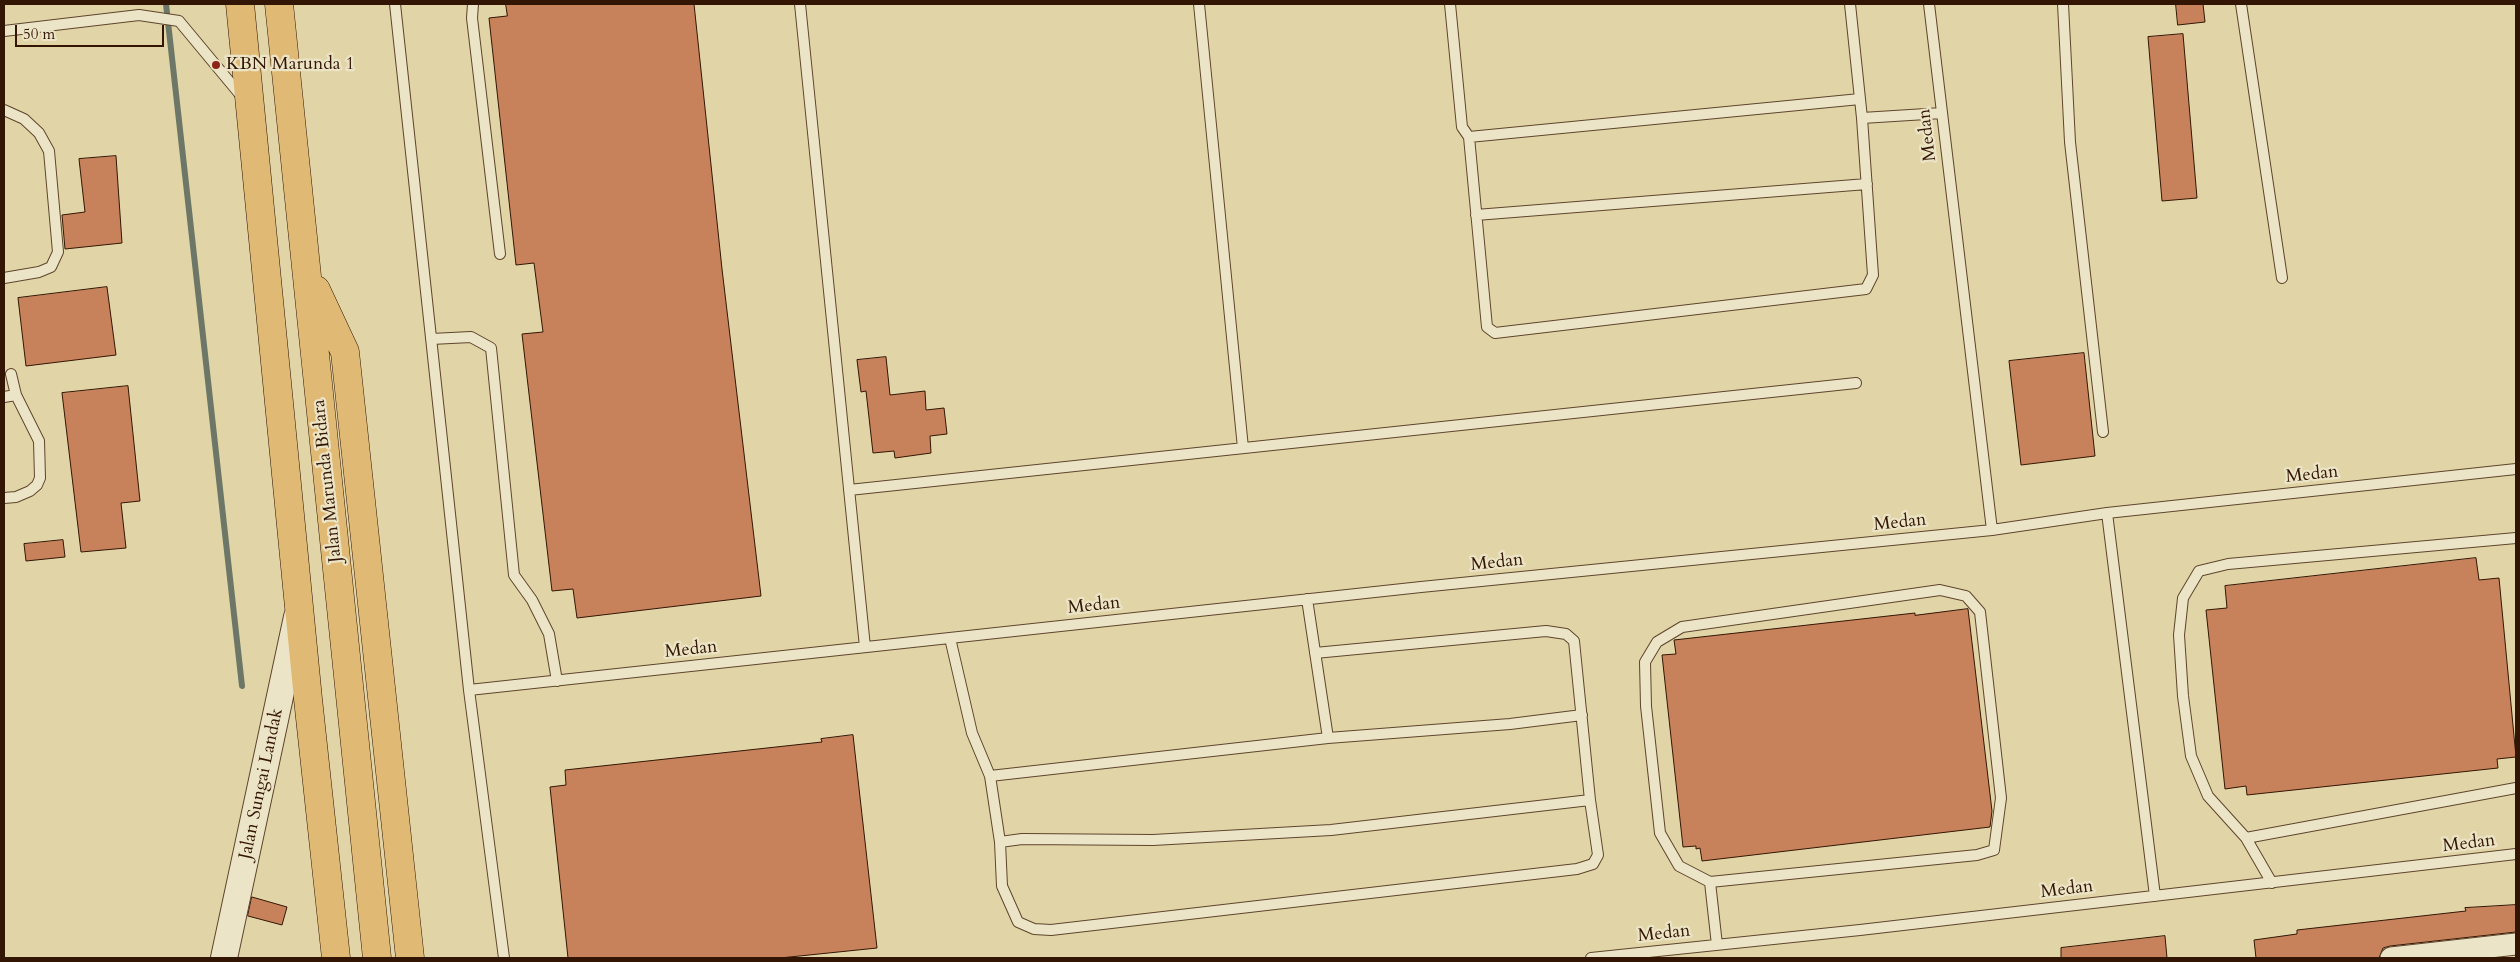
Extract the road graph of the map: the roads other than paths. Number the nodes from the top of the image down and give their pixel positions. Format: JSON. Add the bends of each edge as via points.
{"nodes":[{"id":1,"x":240,"y":4,"type":"edge"},
{"id":2,"x":279,"y":4,"type":"edge"},
{"id":3,"x":395,"y":4,"type":"edge"},
{"id":4,"x":473,"y":4,"type":"edge"},
{"id":5,"x":800,"y":4,"type":"edge"},
{"id":6,"x":1199,"y":4,"type":"edge"},
{"id":7,"x":1450,"y":4,"type":"edge"},
{"id":8,"x":1850,"y":4,"type":"edge"},
{"id":9,"x":1928,"y":4,"type":"edge"},
{"id":10,"x":2063,"y":4,"type":"edge"},
{"id":11,"x":2241,"y":4,"type":"edge"},
{"id":12,"x":4,"y":31,"type":"edge"},
{"id":13,"x":1860,"y":99,"type":"junction"},
{"id":14,"x":250,"y":107,"type":"junction"},
{"id":15,"x":4,"y":110,"type":"edge"},
{"id":16,"x":1942,"y":113,"type":"junction"},
{"id":17,"x":1862,"y":118,"type":"junction"},
{"id":18,"x":1469,"y":137,"type":"junction"},
{"id":19,"x":1867,"y":184,"type":"junction"},
{"id":20,"x":1476,"y":215,"type":"junction"},
{"id":21,"x":500,"y":254,"type":"dead end"},
{"id":22,"x":306,"y":268,"type":"junction"},
{"id":23,"x":4,"y":278,"type":"edge"},
{"id":24,"x":2282,"y":278,"type":"dead end"},
{"id":25,"x":431,"y":339,"type":"junction"},
{"id":26,"x":11,"y":374,"type":"dead end"},
{"id":27,"x":1856,"y":383,"type":"dead end"},
{"id":28,"x":16,"y":395,"type":"junction"},
{"id":29,"x":4,"y":397,"type":"edge"},
{"id":30,"x":2103,"y":432,"type":"dead end"},
{"id":31,"x":1243,"y":448,"type":"junction"},
{"id":32,"x":2516,"y":469,"type":"edge"},
{"id":33,"x":849,"y":490,"type":"junction"},
{"id":34,"x":4,"y":498,"type":"edge"},
{"id":35,"x":2107,"y":513,"type":"junction"},
{"id":36,"x":1992,"y":530,"type":"junction"},
{"id":37,"x":2516,"y":538,"type":"edge"},
{"id":38,"x":1307,"y":600,"type":"junction"},
{"id":39,"x":299,"y":609,"type":"junction"},
{"id":40,"x":950,"y":638,"type":"junction"},
{"id":41,"x":865,"y":647,"type":"junction"},
{"id":42,"x":1315,"y":653,"type":"junction"},
{"id":43,"x":557,"y":681,"type":"junction"},
{"id":44,"x":469,"y":690,"type":"junction"},
{"id":45,"x":1582,"y":715,"type":"junction"},
{"id":46,"x":1328,"y":738,"type":"junction"},
{"id":47,"x":990,"y":776,"type":"junction"},
{"id":48,"x":2516,"y":788,"type":"edge"},
{"id":49,"x":1590,"y":800,"type":"junction"},
{"id":50,"x":2246,"y":838,"type":"junction"},
{"id":51,"x":1000,"y":842,"type":"junction"},
{"id":52,"x":2516,"y":854,"type":"edge"},
{"id":53,"x":1710,"y":882,"type":"junction"},
{"id":54,"x":2272,"y":883,"type":"junction"},
{"id":55,"x":2155,"y":896,"type":"junction"},
{"id":56,"x":2516,"y":944,"type":"edge"},
{"id":57,"x":1717,"y":945,"type":"junction"},
{"id":58,"x":224,"y":958,"type":"edge"},
{"id":59,"x":336,"y":958,"type":"edge"},
{"id":60,"x":377,"y":958,"type":"edge"},
{"id":61,"x":410,"y":958,"type":"edge"},
{"id":62,"x":504,"y":958,"type":"edge"},
{"id":63,"x":1591,"y":958,"type":"edge"},
{"id":64,"x":2391,"y":958,"type":"edge"}],
"edges":[{"from":1,"to":14,"type":"main road"},
{"from":2,"to":22,"type":"main road","name":"Jalan Marunda Bidara"},
{"from":3,"to":25,"type":"lane"},
{"from":4,"to":21,"type":"lane"},
{"from":5,"to":33,"type":"lane"},
{"from":6,"to":31,"type":"lane"},
{"from":7,"to":18,"type":"lane","via":[[1462,127]]},
{"from":8,"to":13,"type":"lane"},
{"from":9,"to":16,"type":"lane","name":"Medan"},
{"from":10,"to":30,"type":"lane","via":[[2070,142]]},
{"from":11,"to":24,"type":"lane"},
{"from":12,"to":14,"type":"lane","via":[[139,15],[179,21]]},
{"from":13,"to":17,"type":"lane"},
{"from":13,"to":18,"type":"lane"},
{"from":14,"to":39,"type":"main road"},
{"from":15,"to":23,"type":"lane","via":[[24,119],[39,133],[49,151],[58,252],[51,267]]},
{"from":16,"to":17,"type":"lane"},
{"from":16,"to":36,"type":"lane","name":"Medan"},
{"from":17,"to":19,"type":"lane"},
{"from":18,"to":20,"type":"lane"},
{"from":19,"to":20,"type":"lane"},
{"from":19,"to":20,"type":"lane","via":[[1872,275],[1866,289],[1494,333],[1487,327]]},
{"from":22,"to":60,"type":"main road","name":"Jalan Marunda Bidara"},
{"from":22,"to":61,"type":"main road","via":[[345,352]]},
{"from":25,"to":43,"type":"lane","via":[[471,337],[492,348],[514,575],[532,600],[549,634]]},
{"from":25,"to":44,"type":"lane"},
{"from":26,"to":28,"type":"lane"},
{"from":27,"to":31,"type":"lane"},
{"from":28,"to":29,"type":"lane"},
{"from":28,"to":34,"type":"lane","via":[[39,441],[40,478],[30,491]]},
{"from":31,"to":33,"type":"lane"},
{"from":32,"to":35,"type":"lane","name":"Medan"},
{"from":33,"to":41,"type":"lane"},
{"from":35,"to":36,"type":"lane","name":"Medan"},
{"from":35,"to":55,"type":"lane"},
{"from":36,"to":38,"type":"lane","name":"Medan"},
{"from":37,"to":50,"type":"lane","via":[[2228,564],[2199,571],[2183,598],[2179,635],[2191,756],[2208,796]]},
{"from":38,"to":40,"type":"lane","name":"Medan"},
{"from":38,"to":42,"type":"lane"},
{"from":39,"to":58,"type":"street","name":"Jalan Sungai Landak"},
{"from":39,"to":59,"type":"main road"},
{"from":40,"to":41,"type":"lane","name":"Medan"},
{"from":40,"to":47,"type":"lane","via":[[972,733]]},
{"from":41,"to":43,"type":"lane","name":"Medan"},
{"from":42,"to":45,"type":"lane","via":[[1546,631],[1566,634],[1574,640]]},
{"from":42,"to":46,"type":"lane"},
{"from":43,"to":44,"type":"lane","name":"Medan"},
{"from":44,"to":62,"type":"lane"},
{"from":45,"to":46,"type":"lane","via":[[1492,726]]},
{"from":45,"to":49,"type":"lane"},
{"from":46,"to":47,"type":"lane"},
{"from":47,"to":51,"type":"lane"},
{"from":48,"to":50,"type":"lane"},
{"from":49,"to":51,"type":"lane","via":[[1331,830],[1153,840],[1022,839]]},
{"from":49,"to":51,"type":"lane","via":[[1598,855],[1592,864],[1577,869],[1052,930],[1034,929],[1018,922],[1002,886]]},
{"from":50,"to":54,"type":"lane"},
{"from":52,"to":54,"type":"lane","name":"Medan"},
{"from":53,"to":53,"type":"lane","via":[[1978,855],[1994,850],[2002,798],[1980,612],[1966,596],[1940,590],[1682,627],[1658,642],[1645,662],[1646,706],[1660,833],[1679,866]]},
{"from":53,"to":57,"type":"lane"},
{"from":54,"to":55,"type":"lane","name":"Medan"},
{"from":55,"to":57,"type":"lane","name":"Medan"},
{"from":56,"to":64,"type":"street"},
{"from":57,"to":63,"type":"lane","name":"Medan"}]}
